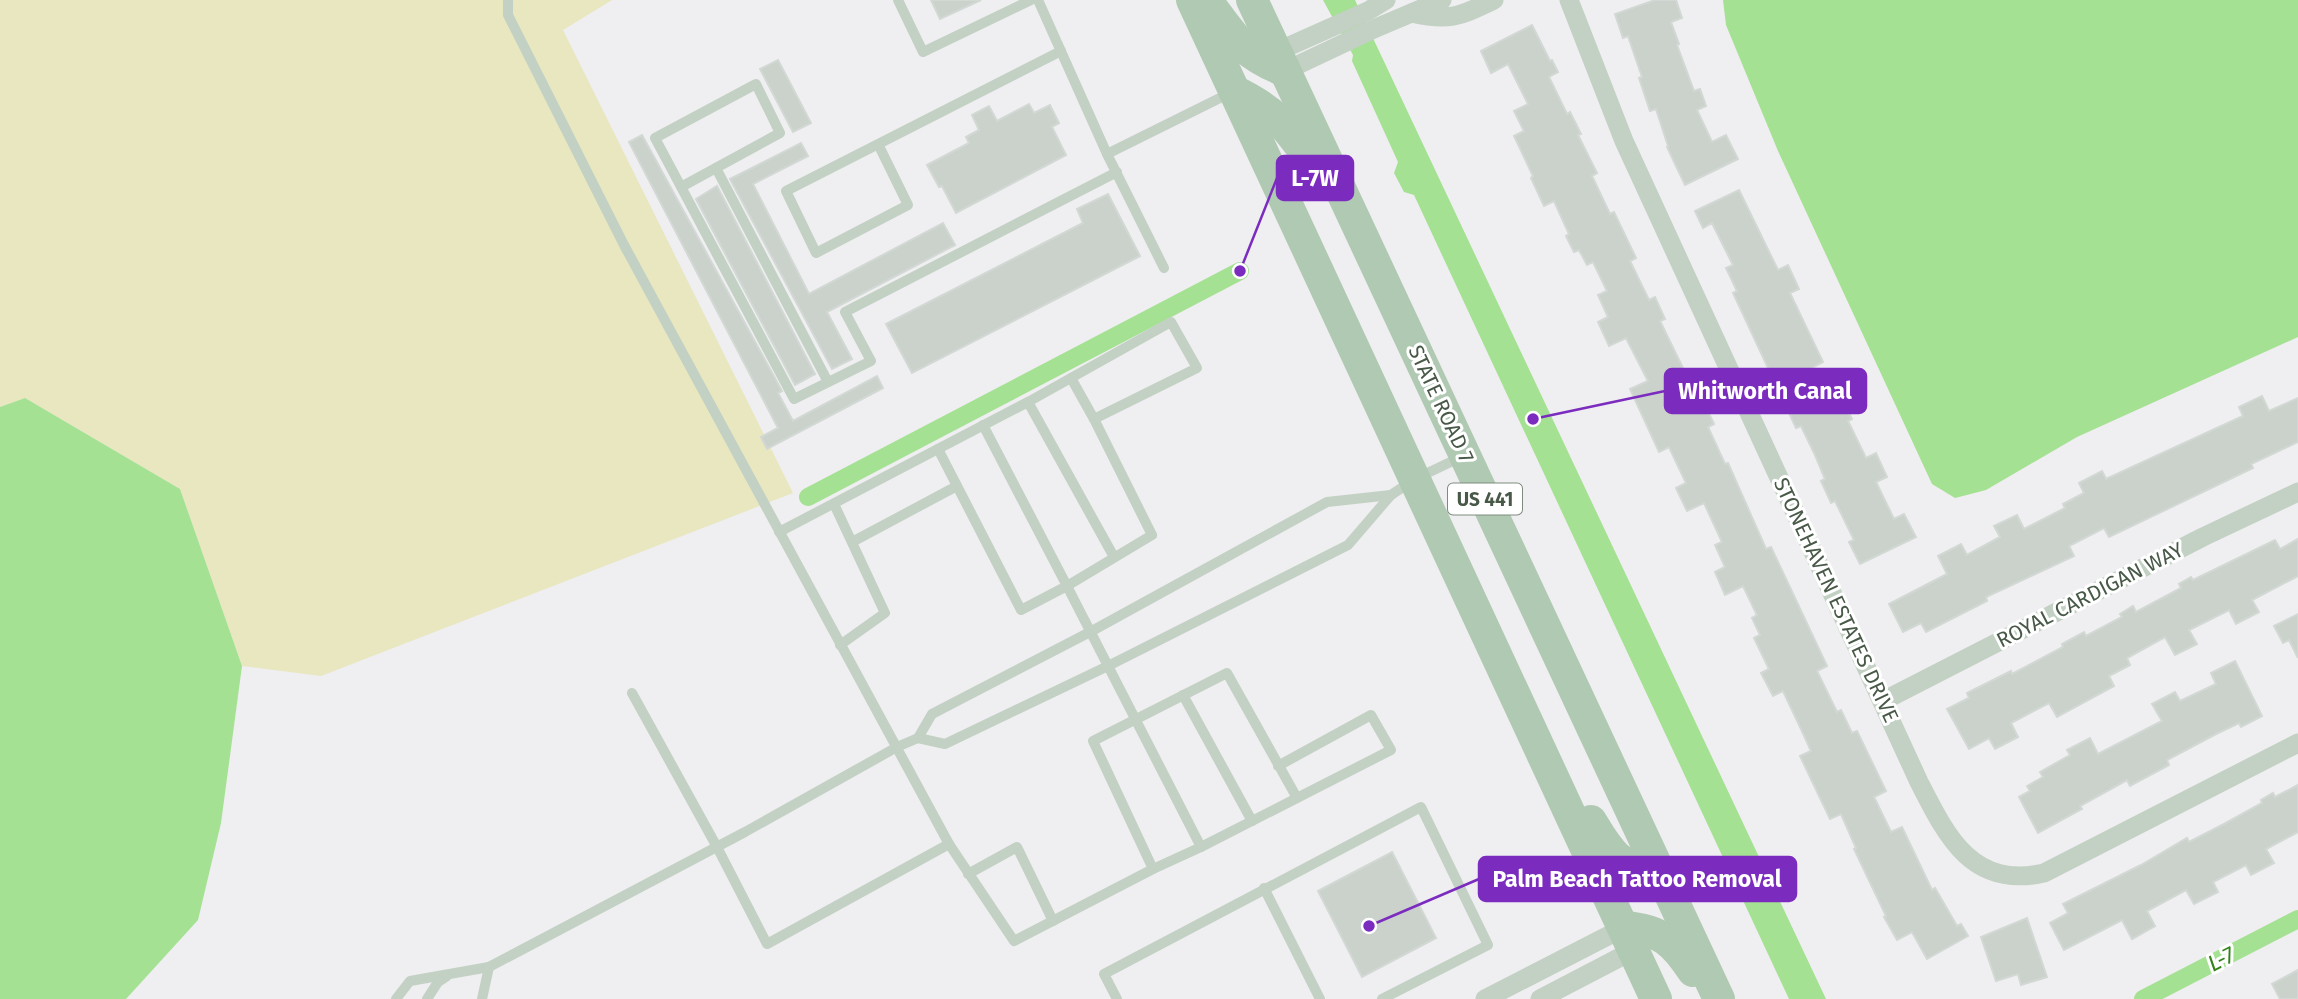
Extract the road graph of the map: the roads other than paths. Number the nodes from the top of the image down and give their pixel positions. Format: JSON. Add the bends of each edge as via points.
{"nodes":[{"id":1,"x":508,"y":0,"type":"edge"},
{"id":2,"x":898,"y":0,"type":"edge"},
{"id":3,"x":1031,"y":0,"type":"edge"},
{"id":4,"x":1038,"y":0,"type":"edge"},
{"id":5,"x":1192,"y":0,"type":"edge"},
{"id":6,"x":1206,"y":0,"type":"edge"},
{"id":7,"x":1252,"y":0,"type":"edge"},
{"id":8,"x":1386,"y":0,"type":"edge"},
{"id":9,"x":1442,"y":0,"type":"edge"},
{"id":10,"x":1494,"y":0,"type":"edge"},
{"id":11,"x":1569,"y":0,"type":"edge"},
{"id":12,"x":1412,"y":13,"type":"junction"},
{"id":13,"x":1372,"y":20,"type":"junction"},
{"id":14,"x":1061,"y":51,"type":"junction"},
{"id":15,"x":1280,"y":62,"type":"junction"},
{"id":16,"x":1234,"y":92,"type":"junction"},
{"id":17,"x":878,"y":144,"type":"junction"},
{"id":18,"x":1107,"y":154,"type":"junction"},
{"id":19,"x":716,"y":168,"type":"junction"},
{"id":20,"x":1117,"y":172,"type":"junction"},
{"id":21,"x":681,"y":187,"type":"junction"},
{"id":22,"x":1366,"y":242,"type":"junction"},
{"id":23,"x":1164,"y":268,"type":"dead end"},
{"id":24,"x":1070,"y":378,"type":"junction"},
{"id":25,"x":828,"y":382,"type":"junction"},
{"id":26,"x":1028,"y":402,"type":"junction"},
{"id":27,"x":1094,"y":419,"type":"junction"},
{"id":28,"x":984,"y":425,"type":"junction"},
{"id":29,"x":938,"y":449,"type":"junction"},
{"id":30,"x":1464,"y":455,"type":"junction"},
{"id":31,"x":957,"y":486,"type":"junction"},
{"id":32,"x":1403,"y":486,"type":"junction"},
{"id":33,"x":2298,"y":492,"type":"edge"},
{"id":34,"x":834,"y":504,"type":"junction"},
{"id":35,"x":779,"y":532,"type":"junction"},
{"id":36,"x":852,"y":542,"type":"junction"},
{"id":37,"x":1114,"y":557,"type":"junction"},
{"id":38,"x":1067,"y":586,"type":"junction"},
{"id":39,"x":1090,"y":632,"type":"junction"},
{"id":40,"x":841,"y":645,"type":"junction"},
{"id":41,"x":1108,"y":666,"type":"junction"},
{"id":42,"x":632,"y":693,"type":"dead end"},
{"id":43,"x":1183,"y":695,"type":"junction"},
{"id":44,"x":1884,"y":701,"type":"junction"},
{"id":45,"x":1524,"y":712,"type":"junction"},
{"id":46,"x":1135,"y":719,"type":"junction"},
{"id":47,"x":918,"y":738,"type":"junction"},
{"id":48,"x":2298,"y":743,"type":"edge"},
{"id":49,"x":897,"y":747,"type":"junction"},
{"id":50,"x":1278,"y":766,"type":"junction"},
{"id":51,"x":1297,"y":798,"type":"junction"},
{"id":52,"x":1252,"y":821,"type":"junction"},
{"id":53,"x":949,"y":844,"type":"junction"},
{"id":54,"x":718,"y":847,"type":"junction"},
{"id":55,"x":1201,"y":847,"type":"junction"},
{"id":56,"x":1153,"y":869,"type":"junction"},
{"id":57,"x":1659,"y":871,"type":"junction"},
{"id":58,"x":968,"y":874,"type":"junction"},
{"id":59,"x":1264,"y":888,"type":"junction"},
{"id":60,"x":1053,"y":921,"type":"junction"},
{"id":61,"x":1630,"y":939,"type":"junction"},
{"id":62,"x":489,"y":967,"type":"junction"},
{"id":63,"x":453,"y":972,"type":"junction"},
{"id":64,"x":1498,"y":996,"type":"edge"},
{"id":65,"x":396,"y":999,"type":"edge"},
{"id":66,"x":427,"y":999,"type":"edge"},
{"id":67,"x":482,"y":999,"type":"edge"},
{"id":68,"x":1116,"y":999,"type":"edge"},
{"id":69,"x":1320,"y":999,"type":"edge"},
{"id":70,"x":1382,"y":999,"type":"edge"},
{"id":71,"x":1540,"y":999,"type":"edge"},
{"id":72,"x":1656,"y":999,"type":"edge"},
{"id":73,"x":1711,"y":999,"type":"edge"},
{"id":74,"x":1718,"y":999,"type":"edge"}],
"edges":[{"from":1,"to":35,"type":"lane","via":[[508,15],[624,246]]},
{"from":2,"to":3,"type":"lane","via":[[923,52]]},
{"from":4,"to":14,"type":"lane"},
{"from":5,"to":16,"type":"main road","number":"US 441"},
{"from":6,"to":15,"type":"main road","via":[[1241,47],[1262,62]]},
{"from":7,"to":15,"type":"main road","name":"STATE ROAD 7","number":"US 441"},
{"from":8,"to":13,"type":"street"},
{"from":9,"to":12,"type":"street"},
{"from":10,"to":12,"type":"street","via":[[1460,16],[1435,18]]},
{"from":11,"to":44,"type":"street","name":"STONEHAVEN ESTATES DRIVE","via":[[1624,141]]},
{"from":12,"to":13,"type":"street"},
{"from":13,"to":15,"type":"street"},
{"from":14,"to":17,"type":"lane"},
{"from":14,"to":18,"type":"lane"},
{"from":15,"to":22,"type":"main road","name":"STATE ROAD 7","number":"US 441"},
{"from":16,"to":18,"type":"lane"},
{"from":16,"to":22,"type":"main road","via":[[1270,111],[1292,133]]},
{"from":16,"to":32,"type":"main road","number":"US 441"},
{"from":17,"to":17,"type":"lane","via":[[786,191],[816,253],[908,205]]},
{"from":18,"to":20,"type":"lane"},
{"from":19,"to":21,"type":"lane"},
{"from":19,"to":21,"type":"lane","via":[[780,133],[756,84],[655,138]]},
{"from":19,"to":25,"type":"lane"},
{"from":20,"to":23,"type":"lane"},
{"from":20,"to":25,"type":"lane","via":[[845,313],[871,361]]},
{"from":21,"to":25,"type":"lane","via":[[794,399]]},
{"from":22,"to":30,"type":"main road","name":"STATE ROAD 7","number":"US 441"},
{"from":24,"to":26,"type":"lane"},
{"from":24,"to":27,"type":"lane"},
{"from":24,"to":27,"type":"lane","via":[[1171,322],[1197,368]]},
{"from":26,"to":28,"type":"lane"},
{"from":26,"to":37,"type":"lane"},
{"from":27,"to":37,"type":"lane","via":[[1153,535]]},
{"from":28,"to":29,"type":"lane"},
{"from":28,"to":38,"type":"lane"},
{"from":29,"to":31,"type":"lane"},
{"from":29,"to":34,"type":"lane"},
{"from":30,"to":32,"type":"lane"},
{"from":30,"to":57,"type":"main road","name":"STATE ROAD 7","number":"US 441"},
{"from":31,"to":36,"type":"lane"},
{"from":31,"to":38,"type":"lane","via":[[1021,610]]},
{"from":32,"to":39,"type":"lane","via":[[1328,502]]},
{"from":32,"to":41,"type":"lane","via":[[1348,545]]},
{"from":32,"to":45,"type":"main road","number":"US 441"},
{"from":33,"to":44,"type":"street","name":"ROYAL CARDIGAN WAY"},
{"from":34,"to":35,"type":"lane"},
{"from":34,"to":36,"type":"lane"},
{"from":35,"to":40,"type":"lane"},
{"from":36,"to":40,"type":"lane","via":[[885,613]]},
{"from":37,"to":38,"type":"lane"},
{"from":38,"to":39,"type":"lane"},
{"from":39,"to":41,"type":"lane"},
{"from":39,"to":47,"type":"lane","via":[[932,714]]},
{"from":40,"to":49,"type":"lane"},
{"from":41,"to":46,"type":"lane"},
{"from":41,"to":47,"type":"lane","via":[[945,744]]},
{"from":42,"to":54,"type":"lane"},
{"from":43,"to":46,"type":"lane"},
{"from":43,"to":50,"type":"lane","via":[[1227,673]]},
{"from":43,"to":52,"type":"lane"},
{"from":44,"to":48,"type":"street","name":"STONEHAVEN ESTATES DRIVE","via":[[1939,822],[1978,866],[2010,876],[2044,873]]},
{"from":45,"to":57,"type":"main road","via":[[1606,845],[1623,863],[1640,871]]},
{"from":45,"to":61,"type":"main road","number":"US 441"},
{"from":46,"to":55,"type":"lane"},
{"from":46,"to":56,"type":"lane","via":[[1093,741]]},
{"from":47,"to":49,"type":"lane"},
{"from":49,"to":53,"type":"lane"},
{"from":49,"to":54,"type":"lane"},
{"from":50,"to":51,"type":"lane"},
{"from":50,"to":51,"type":"lane","via":[[1371,715],[1391,750]]},
{"from":51,"to":52,"type":"lane"},
{"from":52,"to":55,"type":"lane"},
{"from":53,"to":54,"type":"lane","via":[[767,944]]},
{"from":53,"to":58,"type":"lane"},
{"from":54,"to":62,"type":"lane"},
{"from":55,"to":56,"type":"lane"},
{"from":56,"to":60,"type":"lane"},
{"from":57,"to":74,"type":"main road","name":"STATE ROAD 7","number":"US 441"},
{"from":58,"to":60,"type":"lane","via":[[1014,941]]},
{"from":58,"to":60,"type":"lane","via":[[1017,847]]},
{"from":59,"to":68,"type":"lane","via":[[1104,974]]},
{"from":59,"to":69,"type":"lane"},
{"from":59,"to":70,"type":"lane","via":[[1421,807],[1488,945]]},
{"from":61,"to":64,"type":"street"},
{"from":61,"to":71,"type":"street"},
{"from":61,"to":72,"type":"main road","number":"US 441"},
{"from":61,"to":73,"type":"main road","via":[[1645,929],[1661,935],[1680,951]]},
{"from":62,"to":63,"type":"lane"},
{"from":62,"to":67,"type":"lane"},
{"from":63,"to":65,"type":"lane","via":[[410,981]]},
{"from":63,"to":66,"type":"lane","via":[[438,982]]}]}
